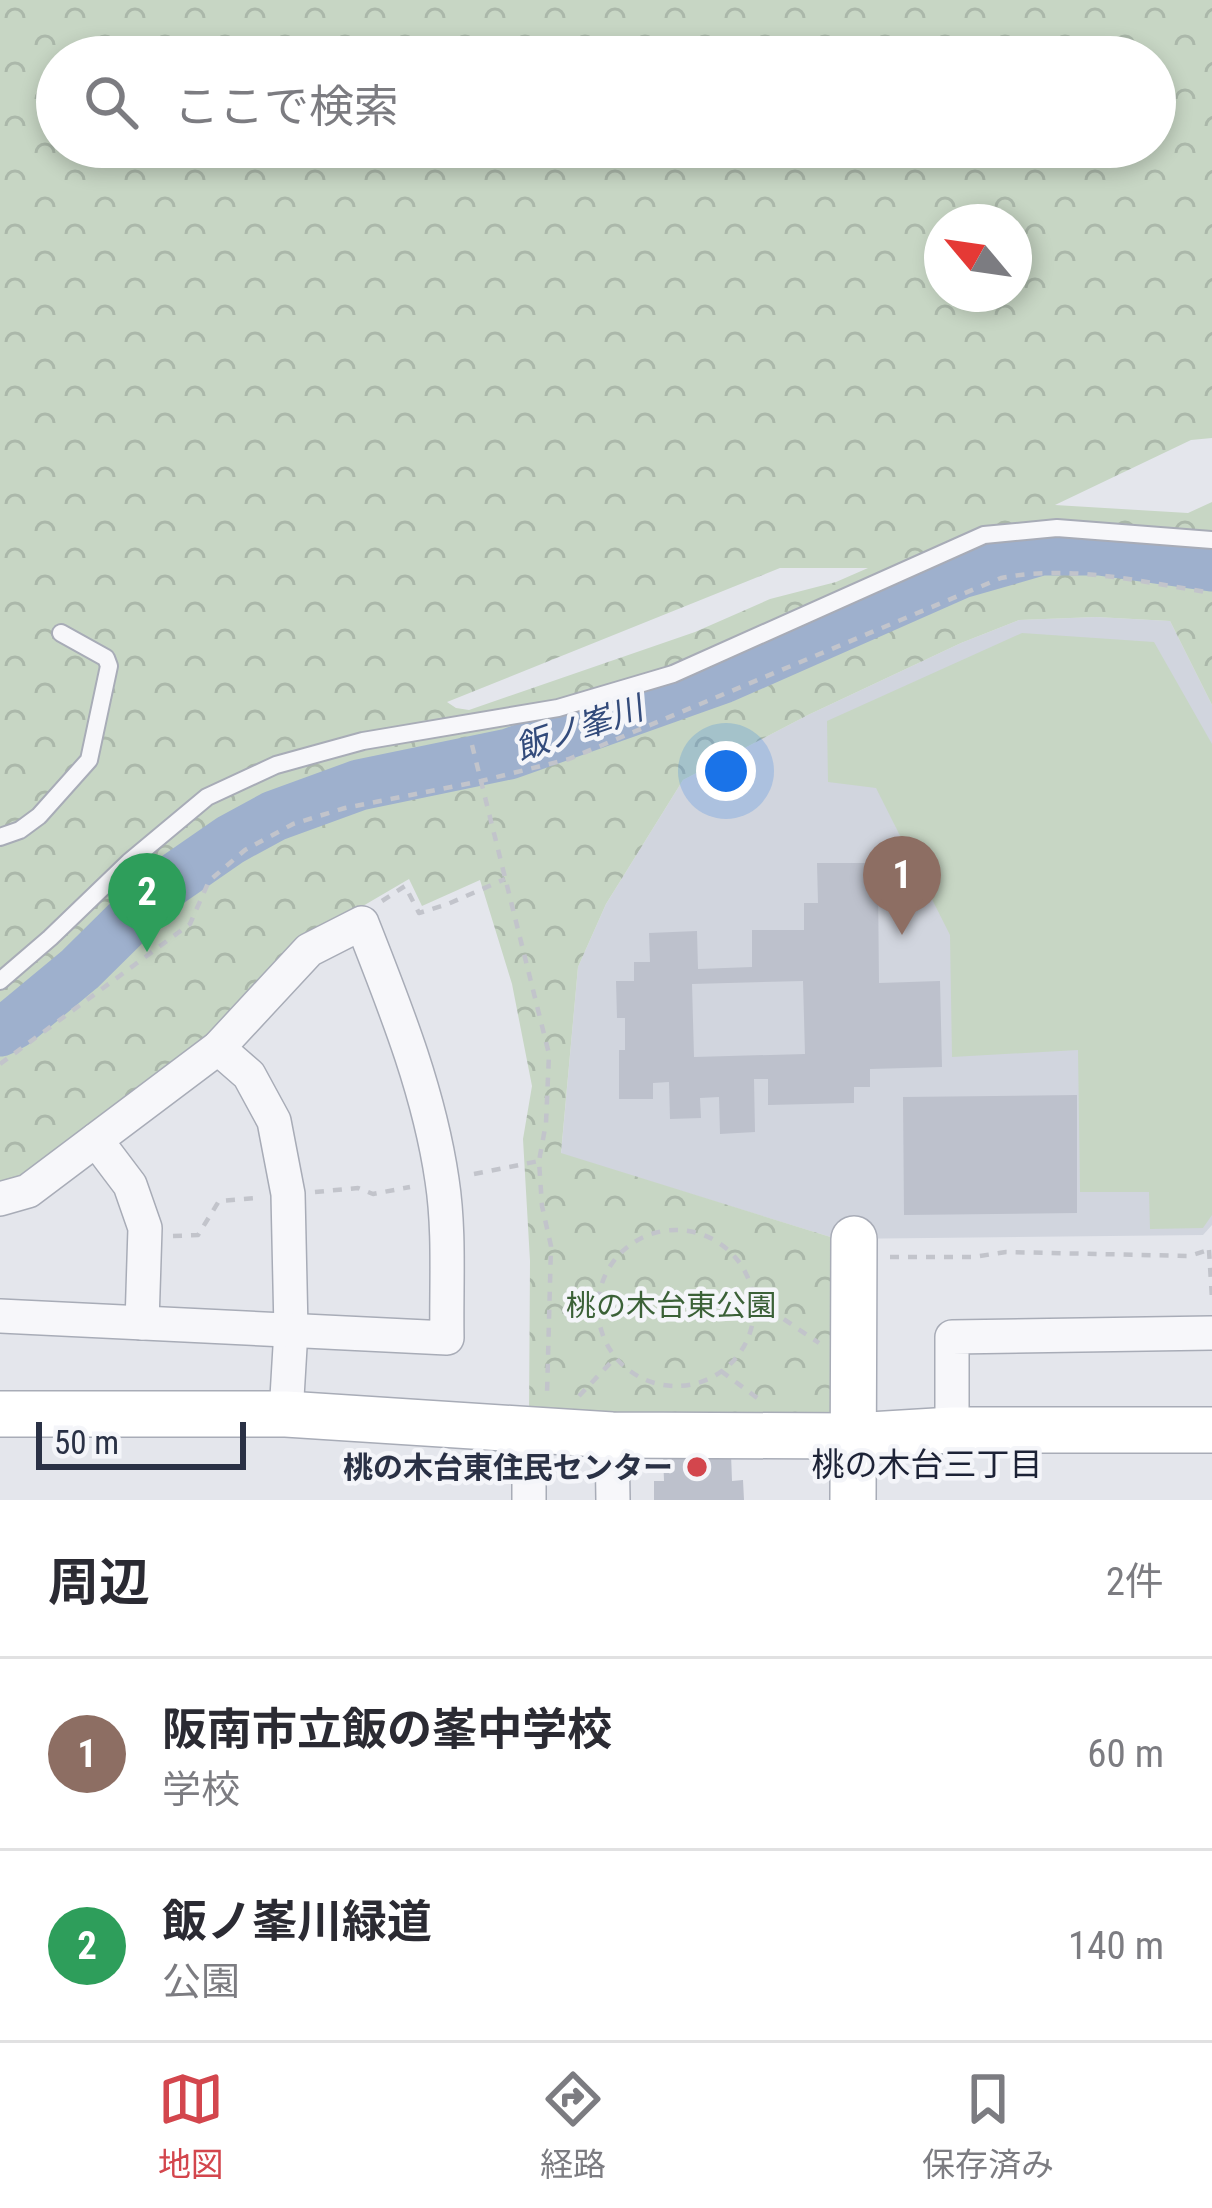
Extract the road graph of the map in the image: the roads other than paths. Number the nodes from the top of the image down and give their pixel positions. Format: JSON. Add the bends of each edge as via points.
{"nodes":[{"id":1,"x":1212,"y":540,"type":"edge"},
{"id":2,"x":61,"y":633,"type":"dead end"},
{"id":3,"x":0,"y":837,"type":"edge"},
{"id":4,"x":0,"y":981,"type":"edge"},
{"id":5,"x":218,"y":1048,"type":"junction"},
{"id":6,"x":96,"y":1140,"type":"junction"},
{"id":7,"x":0,"y":1199,"type":"edge"},
{"id":8,"x":854,"y":1248,"type":"road end"},
{"id":9,"x":0,"y":1316,"type":"edge"},
{"id":10,"x":142,"y":1323,"type":"junction"},
{"id":11,"x":291,"y":1330,"type":"junction"},
{"id":12,"x":1212,"y":1333,"type":"edge"},
{"id":13,"x":0,"y":1414,"type":"edge"},
{"id":14,"x":286,"y":1414,"type":"junction"},
{"id":15,"x":537,"y":1430,"type":"junction"},
{"id":16,"x":952,"y":1430,"type":"junction"},
{"id":17,"x":1212,"y":1430,"type":"edge"},
{"id":18,"x":612,"y":1435,"type":"junction"},
{"id":19,"x":853,"y":1436,"type":"junction"},
{"id":20,"x":530,"y":1500,"type":"edge"},
{"id":21,"x":613,"y":1500,"type":"edge"},
{"id":22,"x":853,"y":1500,"type":"edge"}],
"edges":[{"from":1,"to":4,"type":"lane","via":[[1057,528],[984,535],[673,674],[558,708],[363,741],[276,765],[206,797]]},
{"from":2,"to":3,"type":"lane","via":[[109,666],[89,760],[39,816]]},
{"from":5,"to":6,"type":"street"},
{"from":5,"to":11,"type":"street","via":[[249,1075],[274,1121],[288,1194]]},
{"from":5,"to":11,"type":"street","via":[[310,950],[362,923],[409,1043],[442,1181],[447,1338]]},
{"from":6,"to":7,"type":"street","via":[[28,1191]]},
{"from":6,"to":10,"type":"street","via":[[130,1185],[145,1228]]},
{"from":8,"to":19,"type":"street"},
{"from":9,"to":10,"type":"street"},
{"from":10,"to":11,"type":"street"},
{"from":11,"to":14,"type":"street"},
{"from":12,"to":16,"type":"street","via":[[952,1337]]},
{"from":13,"to":14,"type":"street"},
{"from":14,"to":15,"type":"street"},
{"from":15,"to":18,"type":"street"},
{"from":15,"to":20,"type":"street"},
{"from":16,"to":17,"type":"street"},
{"from":16,"to":19,"type":"street"},
{"from":18,"to":19,"type":"street"},
{"from":18,"to":21,"type":"street"},
{"from":19,"to":22,"type":"street"}]}
